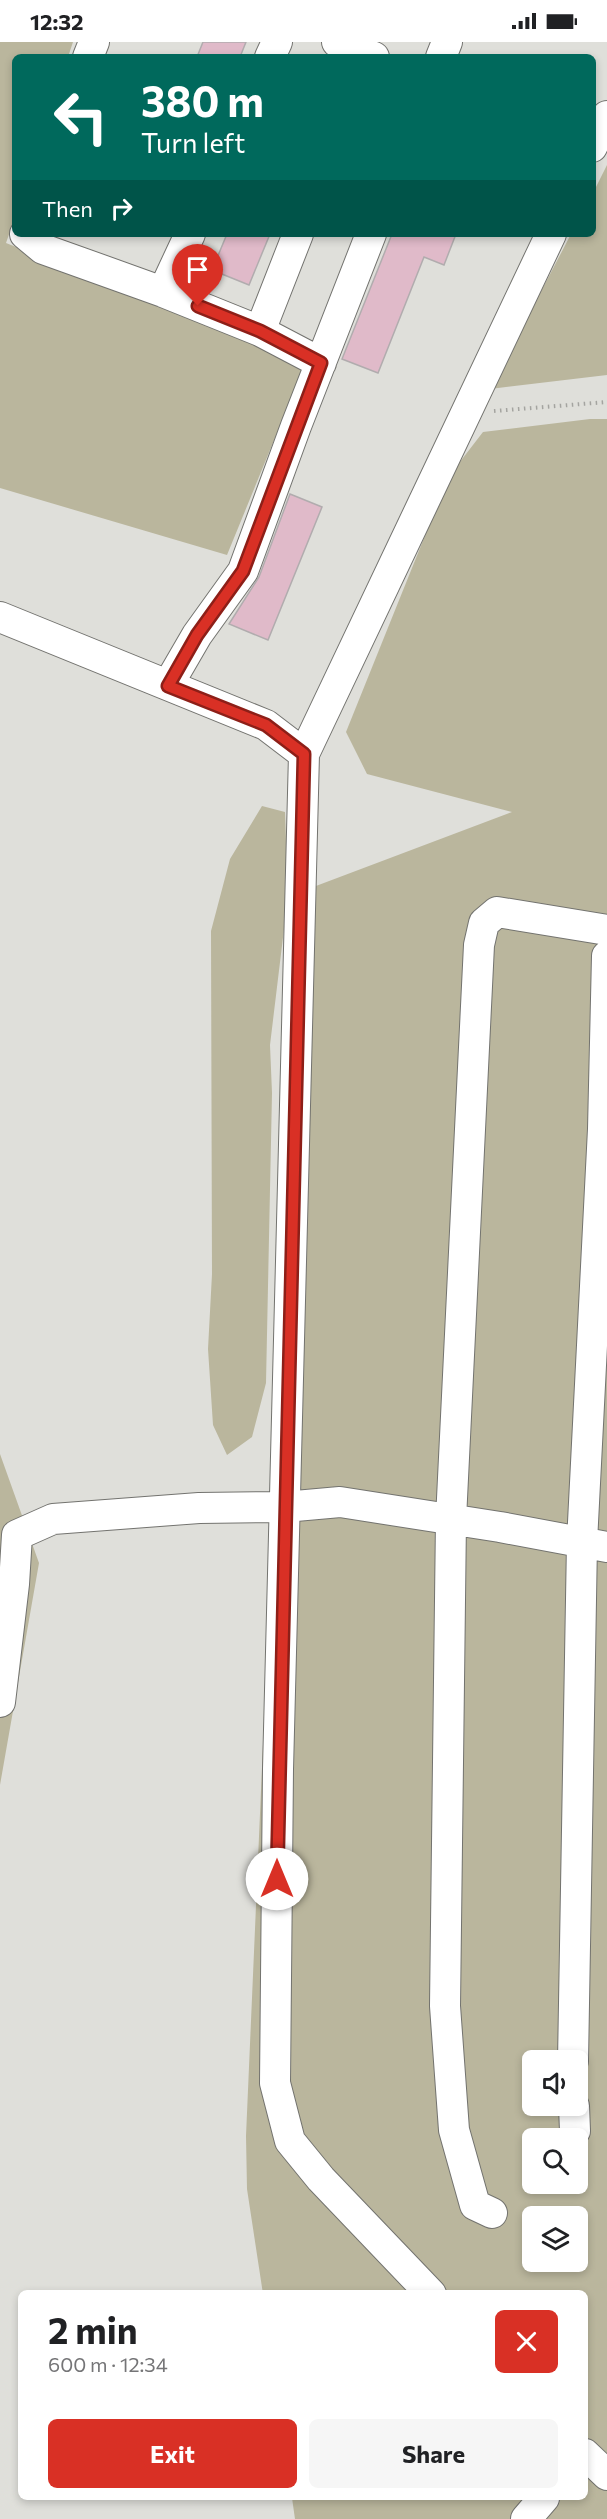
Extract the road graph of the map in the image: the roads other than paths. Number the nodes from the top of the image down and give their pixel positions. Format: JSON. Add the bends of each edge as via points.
{"nodes":[{"id":1,"x":337,"y":42,"type":"edge"},
{"id":2,"x":365,"y":54,"type":"edge"},
{"id":3,"x":607,"y":116,"type":"edge"},
{"id":4,"x":596,"y":139,"type":"edge"},
{"id":5,"x":29,"y":237,"type":"edge"},
{"id":6,"x":189,"y":237,"type":"edge"},
{"id":7,"x":297,"y":237,"type":"edge"},
{"id":8,"x":370,"y":237,"type":"edge"},
{"id":9,"x":550,"y":237,"type":"edge"},
{"id":10,"x":163,"y":292,"type":"junction"},
{"id":11,"x":260,"y":331,"type":"junction"},
{"id":12,"x":321,"y":363,"type":"junction"},
{"id":13,"x":0,"y":617,"type":"edge"},
{"id":14,"x":168,"y":686,"type":"junction"},
{"id":15,"x":304,"y":754,"type":"junction"},
{"id":16,"x":607,"y":930,"type":"edge"},
{"id":17,"x":607,"y":956,"type":"edge"},
{"id":18,"x":284,"y":1507,"type":"junction"},
{"id":19,"x":451,"y":1520,"type":"junction"},
{"id":20,"x":594,"y":1545,"type":"edge"},
{"id":21,"x":5,"y":1561,"type":"edge"},
{"id":22,"x":0,"y":1702,"type":"edge"},
{"id":23,"x":573,"y":2050,"type":"edge"},
{"id":24,"x":492,"y":2213,"type":"dead end"},
{"id":25,"x":427,"y":2290,"type":"edge"},
{"id":26,"x":588,"y":2457,"type":"edge"},
{"id":27,"x":607,"y":2475,"type":"edge"},
{"id":28,"x":542,"y":2500,"type":"edge"},
{"id":29,"x":526,"y":2519,"type":"edge"}],
"edges":[{"from":1,"to":2,"type":"street"},
{"from":3,"to":4,"type":"street"},
{"from":5,"to":10,"type":"street","via":[[43,249]]},
{"from":6,"to":10,"type":"street"},
{"from":7,"to":11,"type":"street"},
{"from":8,"to":12,"type":"street"},
{"from":9,"to":15,"type":"street"},
{"from":10,"to":11,"type":"street"},
{"from":11,"to":12,"type":"street"},
{"from":12,"to":14,"type":"street","via":[[243,571],[197,635]]},
{"from":13,"to":14,"type":"street"},
{"from":14,"to":15,"type":"street","via":[[266,725]]},
{"from":15,"to":18,"type":"street"},
{"from":16,"to":19,"type":"street","via":[[496,912],[484,923],[479,945]]},
{"from":17,"to":20,"type":"street"},
{"from":18,"to":19,"type":"street","via":[[340,1502]]},
{"from":18,"to":21,"type":"street","via":[[199,1508],[53,1519],[17,1535]]},
{"from":18,"to":25,"type":"street","via":[[275,2083],[290,2141]]},
{"from":19,"to":20,"type":"street"},
{"from":19,"to":24,"type":"street","via":[[445,2006],[454,2130],[475,2205]]},
{"from":20,"to":23,"type":"street"},
{"from":21,"to":22,"type":"street"},
{"from":26,"to":27,"type":"street"},
{"from":28,"to":29,"type":"street"}]}
